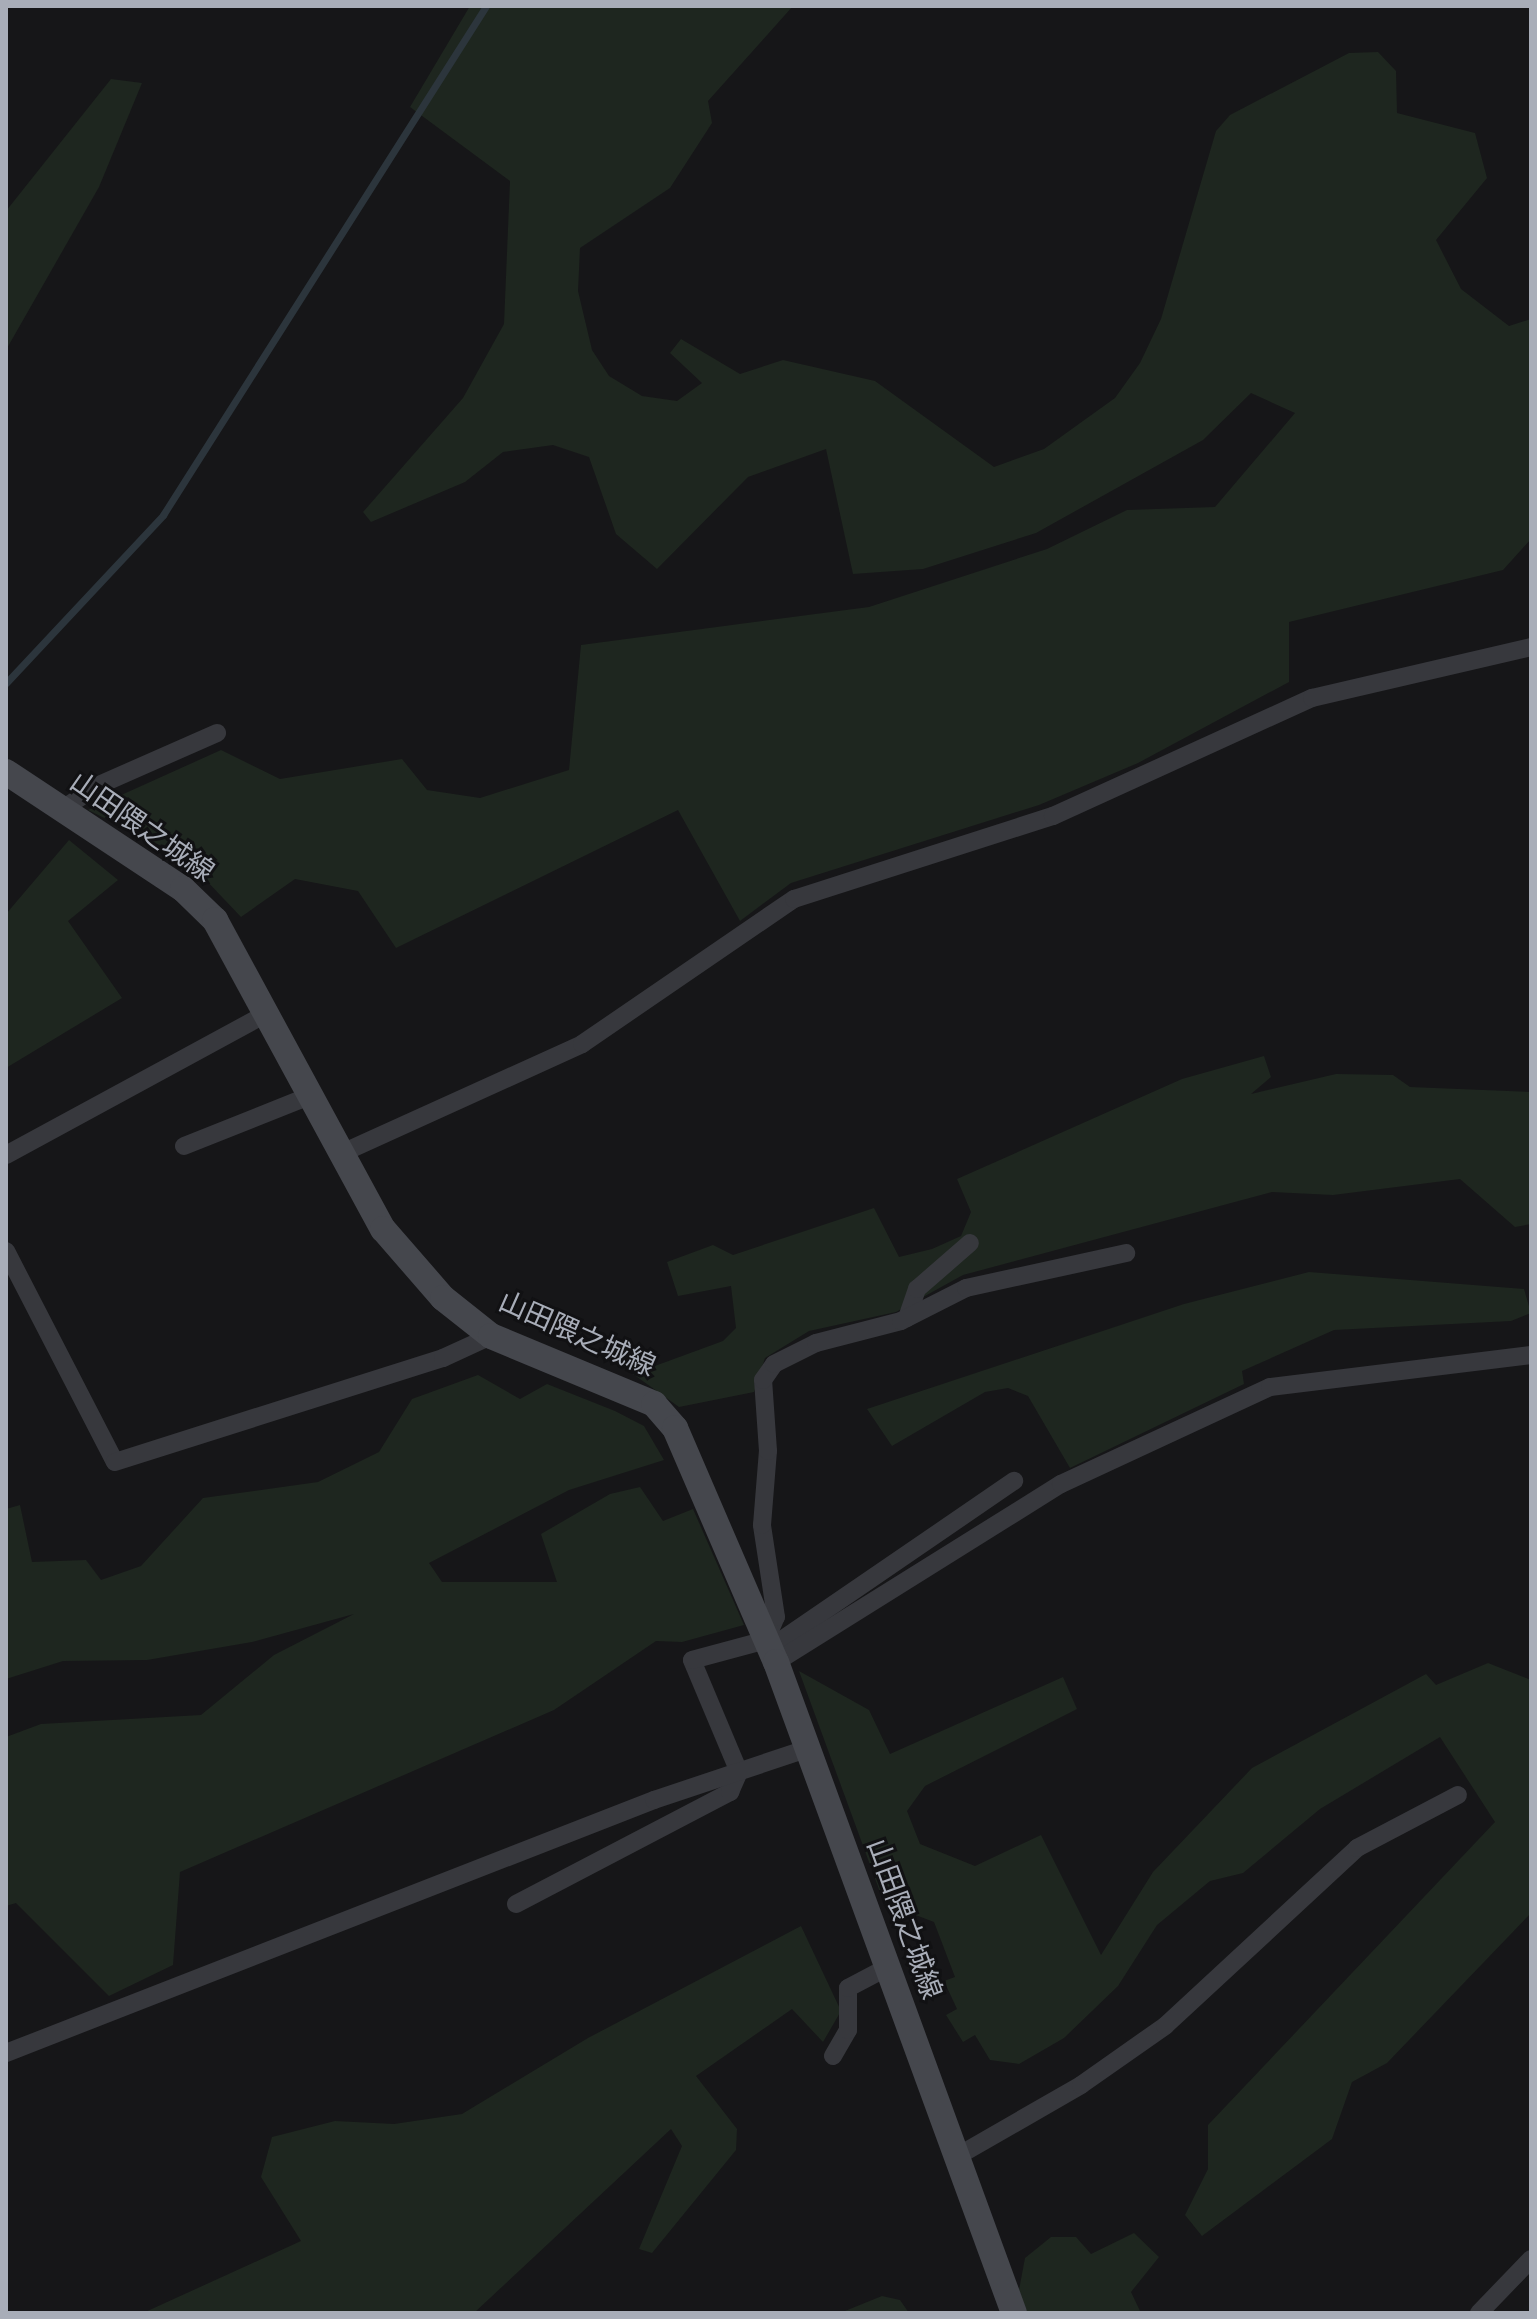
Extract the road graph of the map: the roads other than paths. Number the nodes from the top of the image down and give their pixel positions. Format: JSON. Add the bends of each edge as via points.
{"nodes":[{"id":1,"x":1531,"y":647,"type":"edge"},
{"id":2,"x":217,"y":733,"type":"dead end"},
{"id":3,"x":6,"y":772,"type":"edge"},
{"id":4,"x":61,"y":810,"type":"junction"},
{"id":5,"x":269,"y":1012,"type":"junction"},
{"id":6,"x":312,"y":1095,"type":"junction"},
{"id":7,"x":184,"y":1146,"type":"dead end"},
{"id":8,"x":340,"y":1154,"type":"junction"},
{"id":9,"x":6,"y":1155,"type":"edge"},
{"id":10,"x":970,"y":1243,"type":"dead end"},
{"id":11,"x":1126,"y":1253,"type":"dead end"},
{"id":12,"x":6,"y":1254,"type":"edge"},
{"id":13,"x":907,"y":1318,"type":"junction"},
{"id":14,"x":491,"y":1336,"type":"junction"},
{"id":15,"x":1531,"y":1355,"type":"edge"},
{"id":16,"x":1014,"y":1481,"type":"dead end"},
{"id":17,"x":771,"y":1650,"type":"junction"},
{"id":18,"x":806,"y":1749,"type":"junction"},
{"id":19,"x":739,"y":1772,"type":"junction"},
{"id":20,"x":1458,"y":1795,"type":"dead end"},
{"id":21,"x":516,"y":1904,"type":"dead end"},
{"id":22,"x":888,"y":1967,"type":"junction"},
{"id":23,"x":6,"y":2053,"type":"edge"},
{"id":24,"x":833,"y":2056,"type":"dead end"},
{"id":25,"x":956,"y":2157,"type":"junction"},
{"id":26,"x":1531,"y":2259,"type":"edge"},
{"id":27,"x":1014,"y":2313,"type":"edge"},
{"id":28,"x":1479,"y":2313,"type":"edge"}],
"edges":[{"from":1,"to":8,"type":"street","via":[[1312,698],[1053,816],[794,899],[582,1044]]},
{"from":2,"to":4,"type":"street"},
{"from":3,"to":4,"type":"main road","name":"山田隈之城線"},
{"from":4,"to":5,"type":"main road","name":"山田隈之城線","via":[[200,904]]},
{"from":5,"to":6,"type":"main road","name":"山田隈之城線"},
{"from":5,"to":9,"type":"street"},
{"from":6,"to":7,"type":"street"},
{"from":6,"to":8,"type":"main road","name":"山田隈之城線"},
{"from":8,"to":14,"type":"main road","name":"山田隈之城線","via":[[412,1268]]},
{"from":10,"to":13,"type":"street","via":[[917,1289]]},
{"from":11,"to":13,"type":"street","via":[[966,1288]]},
{"from":12,"to":14,"type":"street","via":[[115,1462],[443,1358]]},
{"from":13,"to":17,"type":"street","via":[[816,1343],[774,1364],[763,1380],[768,1451],[762,1525],[776,1617]]},
{"from":14,"to":17,"type":"main road","name":"山田隈之城線","via":[[654,1404],[695,1464]]},
{"from":15,"to":17,"type":"street","via":[[1270,1387],[1061,1484]]},
{"from":16,"to":17,"type":"street"},
{"from":17,"to":18,"type":"main road","name":"山田隈之城線"},
{"from":17,"to":19,"type":"street","via":[[692,1660]]},
{"from":18,"to":19,"type":"street"},
{"from":18,"to":22,"type":"main road","name":"山田隈之城線"},
{"from":19,"to":21,"type":"street","via":[[711,1807]]},
{"from":19,"to":23,"type":"street"},
{"from":20,"to":25,"type":"street","via":[[1357,1848],[1165,2026],[1081,2085]]},
{"from":22,"to":24,"type":"street","via":[[848,1988],[848,2030]]},
{"from":22,"to":25,"type":"main road","name":"山田隈之城線"},
{"from":25,"to":27,"type":"main road","name":"山田隈之城線"},
{"from":26,"to":28,"type":"street"}]}
